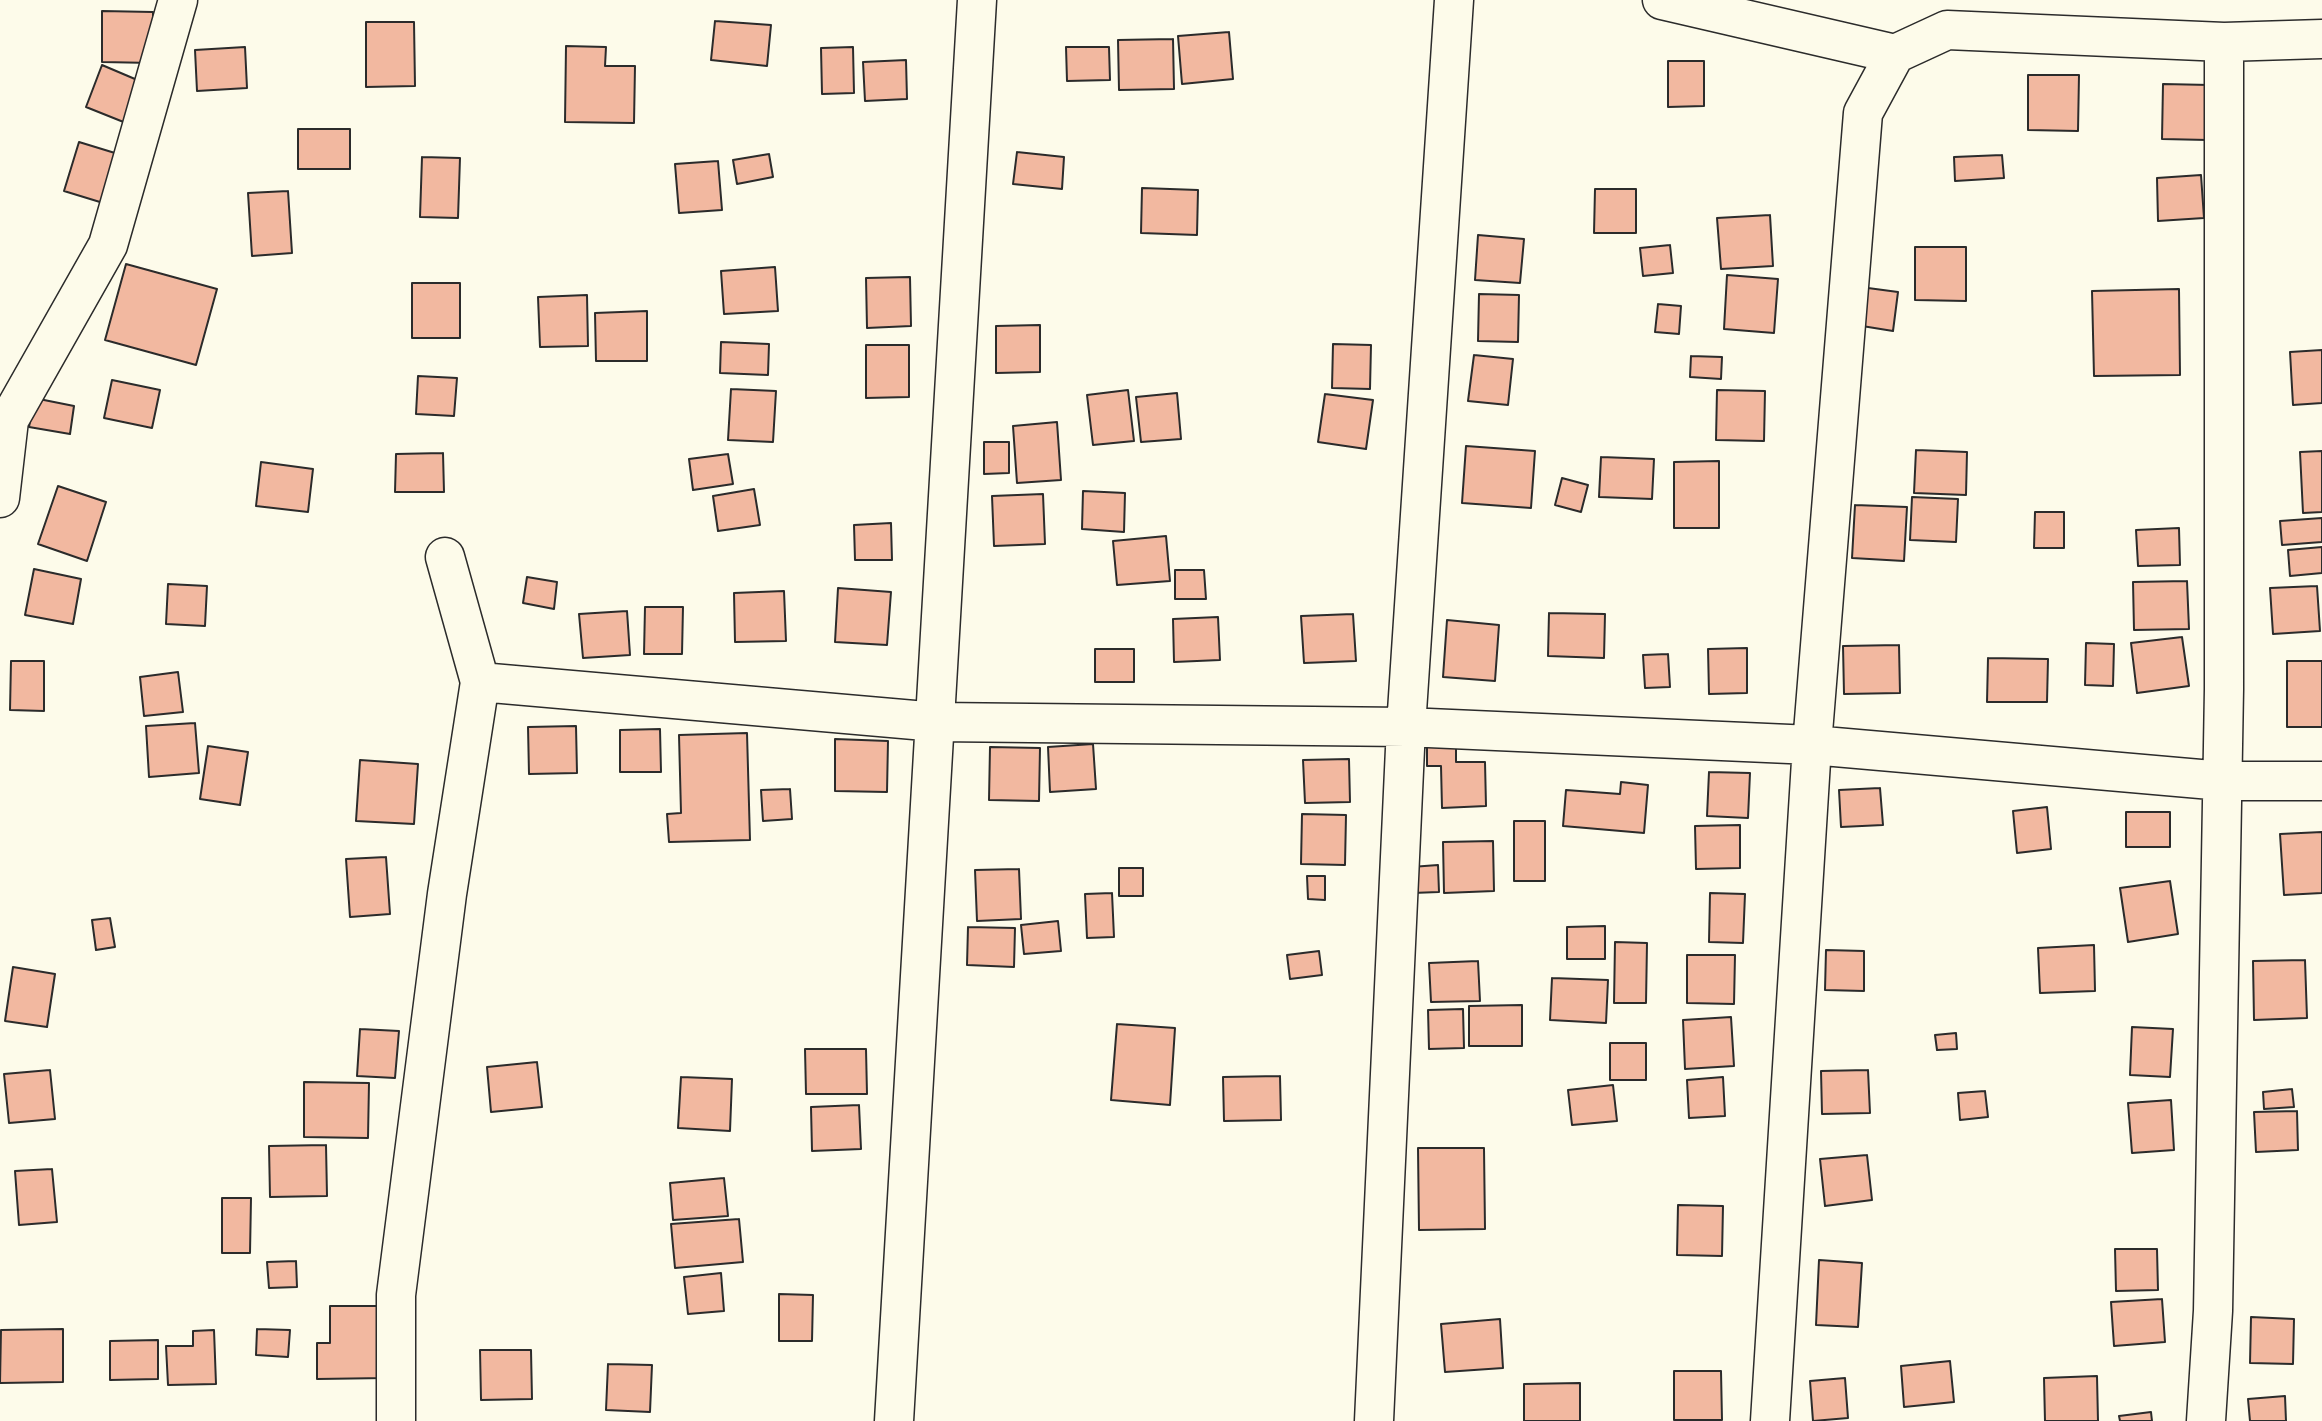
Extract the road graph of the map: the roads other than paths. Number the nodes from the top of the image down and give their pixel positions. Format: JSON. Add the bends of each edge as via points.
{"nodes":[{"id":1,"x":178,"y":0,"type":"edge"},
{"id":2,"x":977,"y":0,"type":"edge"},
{"id":3,"x":1454,"y":0,"type":"edge"},
{"id":4,"x":1662,"y":0,"type":"edge"},
{"id":5,"x":2322,"y":39,"type":"edge"},
{"id":6,"x":2224,"y":42,"type":"junction"},
{"id":7,"x":1895,"y":54,"type":"junction"},
{"id":8,"x":0,"y":498,"type":"edge"},
{"id":9,"x":444,"y":557,"type":"dead end"},
{"id":10,"x":480,"y":682,"type":"junction"},
{"id":11,"x":937,"y":722,"type":"junction"},
{"id":12,"x":1406,"y":727,"type":"junction"},
{"id":13,"x":1812,"y":745,"type":"junction"},
{"id":14,"x":2222,"y":781,"type":"junction"},
{"id":15,"x":2322,"y":781,"type":"edge"},
{"id":16,"x":396,"y":1421,"type":"edge"},
{"id":17,"x":894,"y":1421,"type":"edge"},
{"id":18,"x":1374,"y":1421,"type":"edge"},
{"id":19,"x":1770,"y":1421,"type":"edge"},
{"id":20,"x":2206,"y":1421,"type":"edge"}],
"edges":[{"from":1,"to":8,"type":"street","via":[[108,245],[9,420]]},
{"from":2,"to":11,"type":"street"},
{"from":3,"to":12,"type":"street"},
{"from":4,"to":7,"type":"street"},
{"from":5,"to":6,"type":"street"},
{"from":6,"to":7,"type":"street","via":[[1947,30]]},
{"from":6,"to":14,"type":"street"},
{"from":7,"to":13,"type":"street","via":[[1863,113]]},
{"from":9,"to":10,"type":"street"},
{"from":10,"to":11,"type":"street"},
{"from":10,"to":16,"type":"street","via":[[447,894],[396,1295]]},
{"from":11,"to":12,"type":"street"},
{"from":11,"to":17,"type":"street"},
{"from":12,"to":13,"type":"street"},
{"from":12,"to":18,"type":"street"},
{"from":13,"to":14,"type":"street"},
{"from":13,"to":19,"type":"street"},
{"from":14,"to":15,"type":"street"},
{"from":14,"to":20,"type":"street","via":[[2213,1311]]}]}
